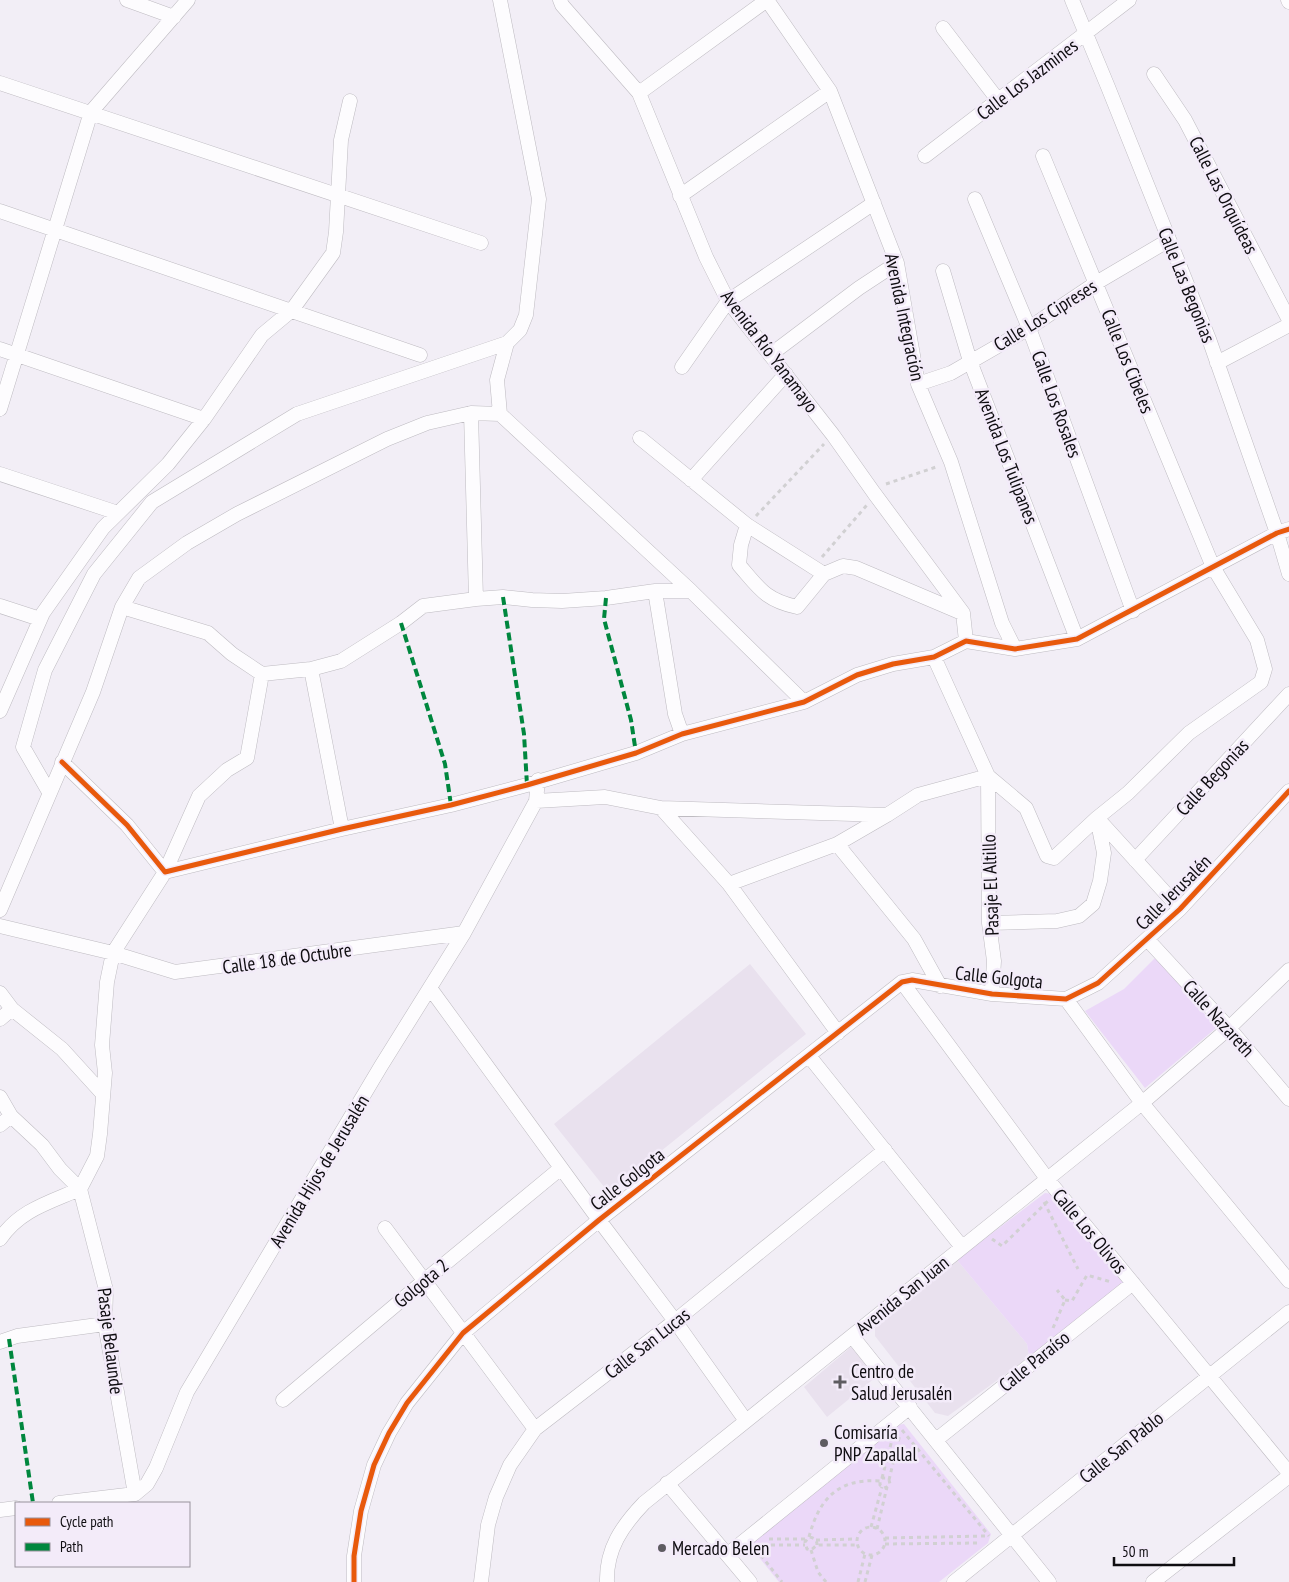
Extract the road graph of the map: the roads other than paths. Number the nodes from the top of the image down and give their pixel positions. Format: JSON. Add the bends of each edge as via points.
{"nodes":[{"id":1,"x":127,"y":0,"type":"edge"},
{"id":2,"x":188,"y":0,"type":"edge"},
{"id":3,"x":500,"y":0,"type":"edge"},
{"id":4,"x":767,"y":0,"type":"edge"},
{"id":5,"x":1072,"y":0,"type":"edge"},
{"id":6,"x":1129,"y":0,"type":"edge"},
{"id":7,"x":564,"y":2,"type":"edge"},
{"id":8,"x":174,"y":17,"type":"junction"},
{"id":9,"x":944,"y":28,"type":"dead end"},
{"id":10,"x":1086,"y":34,"type":"junction"},
{"id":11,"x":1154,"y":74,"type":"dead end"},
{"id":12,"x":0,"y":83,"type":"edge"},
{"id":13,"x":830,"y":91,"type":"junction"},
{"id":14,"x":639,"y":93,"type":"junction"},
{"id":15,"x":998,"y":100,"type":"junction"},
{"id":16,"x":350,"y":102,"type":"dead end"},
{"id":17,"x":91,"y":112,"type":"junction"},
{"id":18,"x":924,"y":156,"type":"dead end"},
{"id":19,"x":1043,"y":156,"type":"dead end"},
{"id":20,"x":337,"y":195,"type":"junction"},
{"id":21,"x":680,"y":196,"type":"junction"},
{"id":22,"x":975,"y":199,"type":"dead end"},
{"id":23,"x":874,"y":203,"type":"junction"},
{"id":24,"x":0,"y":211,"type":"edge"},
{"id":25,"x":55,"y":230,"type":"junction"},
{"id":26,"x":1169,"y":240,"type":"junction"},
{"id":27,"x":481,"y":243,"type":"dead end"},
{"id":28,"x":897,"y":263,"type":"junction"},
{"id":29,"x":943,"y":271,"type":"dead end"},
{"id":30,"x":1096,"y":284,"type":"junction"},
{"id":31,"x":728,"y":301,"type":"junction"},
{"id":32,"x":292,"y":310,"type":"junction"},
{"id":33,"x":1289,"y":320,"type":"edge"},
{"id":34,"x":1289,"y":325,"type":"edge"},
{"id":35,"x":1029,"y":328,"type":"junction"},
{"id":36,"x":507,"y":343,"type":"junction"},
{"id":37,"x":0,"y":350,"type":"edge"},
{"id":38,"x":17,"y":355,"type":"junction"},
{"id":39,"x":420,"y":355,"type":"dead end"},
{"id":40,"x":770,"y":355,"type":"junction"},
{"id":41,"x":970,"y":361,"type":"junction"},
{"id":42,"x":1217,"y":363,"type":"junction"},
{"id":43,"x":682,"y":367,"type":"dead end"},
{"id":44,"x":786,"y":374,"type":"junction"},
{"id":45,"x":918,"y":384,"type":"junction"},
{"id":46,"x":0,"y":409,"type":"edge"},
{"id":47,"x":471,"y":413,"type":"junction"},
{"id":48,"x":500,"y":414,"type":"junction"},
{"id":49,"x":204,"y":419,"type":"junction"},
{"id":50,"x":640,"y":438,"type":"dead end"},
{"id":51,"x":0,"y":474,"type":"edge"},
{"id":52,"x":691,"y":480,"type":"junction"},
{"id":53,"x":118,"y":513,"type":"junction"},
{"id":54,"x":748,"y":525,"type":"junction"},
{"id":55,"x":1283,"y":531,"type":"edge"},
{"id":56,"x":1213,"y":567,"type":"junction"},
{"id":57,"x":824,"y":574,"type":"junction"},
{"id":58,"x":1289,"y":574,"type":"edge"},
{"id":59,"x":655,"y":591,"type":"junction"},
{"id":60,"x":691,"y":591,"type":"junction"},
{"id":61,"x":476,"y":599,"type":"junction"},
{"id":62,"x":0,"y":606,"type":"edge"},
{"id":63,"x":122,"y":607,"type":"junction"},
{"id":64,"x":1133,"y":611,"type":"junction"},
{"id":65,"x":963,"y":613,"type":"junction"},
{"id":66,"x":40,"y":619,"type":"junction"},
{"id":67,"x":1077,"y":639,"type":"junction"},
{"id":68,"x":966,"y":642,"type":"junction"},
{"id":69,"x":1016,"y":649,"type":"junction"},
{"id":70,"x":934,"y":657,"type":"junction"},
{"id":71,"x":311,"y":668,"type":"junction"},
{"id":72,"x":262,"y":674,"type":"junction"},
{"id":73,"x":1289,"y":694,"type":"edge"},
{"id":74,"x":804,"y":702,"type":"junction"},
{"id":75,"x":0,"y":711,"type":"edge"},
{"id":76,"x":682,"y":734,"type":"junction"},
{"id":77,"x":62,"y":762,"type":"junction"},
{"id":78,"x":988,"y":776,"type":"junction"},
{"id":79,"x":538,"y":780,"type":"junction"},
{"id":80,"x":1289,"y":791,"type":"edge"},
{"id":81,"x":49,"y":792,"type":"junction"},
{"id":82,"x":536,"y":801,"type":"junction"},
{"id":83,"x":661,"y":808,"type":"junction"},
{"id":84,"x":887,"y":815,"type":"junction"},
{"id":85,"x":1097,"y":818,"type":"junction"},
{"id":86,"x":342,"y":829,"type":"junction"},
{"id":87,"x":837,"y":844,"type":"junction"},
{"id":88,"x":1135,"y":860,"type":"junction"},
{"id":89,"x":165,"y":872,"type":"junction"},
{"id":90,"x":729,"y":884,"type":"junction"},
{"id":91,"x":1180,"y":909,"type":"junction"},
{"id":92,"x":0,"y":910,"type":"edge"},
{"id":93,"x":989,"y":923,"type":"junction"},
{"id":94,"x":0,"y":926,"type":"edge"},
{"id":95,"x":464,"y":933,"type":"junction"},
{"id":96,"x":1147,"y":939,"type":"junction"},
{"id":97,"x":113,"y":953,"type":"junction"},
{"id":98,"x":1289,"y":970,"type":"edge"},
{"id":99,"x":902,"y":982,"type":"junction"},
{"id":100,"x":940,"y":986,"type":"junction"},
{"id":101,"x":430,"y":988,"type":"junction"},
{"id":102,"x":0,"y":993,"type":"edge"},
{"id":103,"x":992,"y":994,"type":"junction"},
{"id":104,"x":1066,"y":999,"type":"junction"},
{"id":105,"x":12,"y":1010,"type":"junction"},
{"id":106,"x":0,"y":1019,"type":"edge"},
{"id":107,"x":1229,"y":1028,"type":"junction"},
{"id":108,"x":838,"y":1033,"type":"junction"},
{"id":109,"x":809,"y":1056,"type":"junction"},
{"id":110,"x":102,"y":1093,"type":"junction"},
{"id":111,"x":0,"y":1097,"type":"edge"},
{"id":112,"x":1289,"y":1099,"type":"edge"},
{"id":113,"x":1142,"y":1103,"type":"junction"},
{"id":114,"x":12,"y":1116,"type":"junction"},
{"id":115,"x":0,"y":1125,"type":"edge"},
{"id":116,"x":885,"y":1150,"type":"junction"},
{"id":117,"x":561,"y":1168,"type":"junction"},
{"id":118,"x":1048,"y":1180,"type":"junction"},
{"id":119,"x":80,"y":1189,"type":"junction"},
{"id":120,"x":599,"y":1220,"type":"junction"},
{"id":121,"x":385,"y":1228,"type":"dead end"},
{"id":122,"x":0,"y":1240,"type":"edge"},
{"id":123,"x":962,"y":1247,"type":"junction"},
{"id":124,"x":424,"y":1281,"type":"junction"},
{"id":125,"x":1289,"y":1281,"type":"edge"},
{"id":126,"x":1128,"y":1287,"type":"junction"},
{"id":127,"x":1289,"y":1312,"type":"edge"},
{"id":128,"x":675,"y":1321,"type":"junction"},
{"id":129,"x":106,"y":1324,"type":"junction"},
{"id":130,"x":463,"y":1333,"type":"junction"},
{"id":131,"x":852,"y":1336,"type":"junction"},
{"id":132,"x":0,"y":1342,"type":"edge"},
{"id":133,"x":1209,"y":1376,"type":"junction"},
{"id":134,"x":284,"y":1400,"type":"dead end"},
{"id":135,"x":910,"y":1407,"type":"junction"},
{"id":136,"x":746,"y":1421,"type":"junction"},
{"id":137,"x":535,"y":1429,"type":"junction"},
{"id":138,"x":936,"y":1440,"type":"junction"},
{"id":139,"x":1289,"y":1474,"type":"edge"},
{"id":140,"x":667,"y":1483,"type":"junction"},
{"id":141,"x":135,"y":1494,"type":"junction"},
{"id":142,"x":67,"y":1502,"type":"edge"},
{"id":143,"x":15,"y":1508,"type":"edge"},
{"id":144,"x":0,"y":1510,"type":"edge"},
{"id":145,"x":1012,"y":1535,"type":"junction"},
{"id":146,"x":728,"y":1554,"type":"junction"},
{"id":147,"x":354,"y":1582,"type":"edge"},
{"id":148,"x":481,"y":1582,"type":"edge"},
{"id":149,"x":607,"y":1582,"type":"edge"},
{"id":150,"x":750,"y":1582,"type":"edge"},
{"id":151,"x":954,"y":1582,"type":"edge"},
{"id":152,"x":1049,"y":1582,"type":"edge"},
{"id":153,"x":1153,"y":1582,"type":"edge"}],
"edges":[{"from":1,"to":8,"type":"street"},
{"from":2,"to":8,"type":"street"},
{"from":3,"to":36,"type":"street","via":[[538,199],[526,315],[520,330]]},
{"from":4,"to":13,"type":"street","name":"Avenida Integración"},
{"from":4,"to":14,"type":"street"},
{"from":5,"to":10,"type":"street","name":"Calle Las Begonias"},
{"from":6,"to":10,"type":"street","name":"Calle Los Jazmines"},
{"from":7,"to":14,"type":"street","name":"Avenida Río Yanamayo"},
{"from":8,"to":17,"type":"street"},
{"from":9,"to":15,"type":"street"},
{"from":10,"to":15,"type":"street","name":"Calle Los Jazmines"},
{"from":10,"to":26,"type":"street","name":"Calle Las Begonias"},
{"from":11,"to":33,"type":"street","name":"Calle Las Orquídeas","via":[[1185,120]]},
{"from":12,"to":17,"type":"street"},
{"from":13,"to":21,"type":"street"},
{"from":13,"to":23,"type":"street","name":"Avenida Integración"},
{"from":14,"to":21,"type":"street","name":"Avenida Río Yanamayo"},
{"from":15,"to":18,"type":"street","name":"Calle Los Jazmines"},
{"from":16,"to":20,"type":"street","via":[[341,140]]},
{"from":17,"to":20,"type":"street"},
{"from":17,"to":25,"type":"street"},
{"from":19,"to":30,"type":"street","name":"Calle Los Cibeles"},
{"from":20,"to":27,"type":"street"},
{"from":20,"to":32,"type":"street","via":[[333,253]]},
{"from":21,"to":31,"type":"street","name":"Avenida Río Yanamayo"},
{"from":22,"to":35,"type":"street","name":"Calle Los Rosales"},
{"from":23,"to":28,"type":"street","name":"Avenida Integración"},
{"from":23,"to":31,"type":"street"},
{"from":24,"to":25,"type":"street"},
{"from":25,"to":32,"type":"street"},
{"from":25,"to":38,"type":"street"},
{"from":26,"to":30,"type":"street","name":"Calle Los Cipreses"},
{"from":26,"to":42,"type":"street","name":"Calle Las Begonias"},
{"from":28,"to":40,"type":"street"},
{"from":28,"to":45,"type":"street","name":"Avenida Integración"},
{"from":29,"to":41,"type":"street","name":"Avenida Los Tulipanes"},
{"from":30,"to":35,"type":"street","name":"Calle Los Cipreses"},
{"from":30,"to":56,"type":"street","name":"Calle Los Cibeles"},
{"from":31,"to":40,"type":"street","name":"Avenida Río Yanamayo"},
{"from":31,"to":43,"type":"street"},
{"from":32,"to":39,"type":"street"},
{"from":32,"to":49,"type":"street","via":[[262,335]]},
{"from":34,"to":42,"type":"street"},
{"from":35,"to":41,"type":"street","name":"Calle Los Cipreses"},
{"from":35,"to":64,"type":"street","name":"Calle Los Rosales"},
{"from":36,"to":48,"type":"street","via":[[496,380]]},
{"from":36,"to":81,"type":"street","via":[[296,414],[152,502],[94,574],[45,670],[23,747]]},
{"from":37,"to":38,"type":"street"},
{"from":38,"to":46,"type":"street"},
{"from":38,"to":49,"type":"street"},
{"from":40,"to":44,"type":"street","name":"Avenida Río Yanamayo"},
{"from":41,"to":45,"type":"street","name":"Calle Los Cipreses"},
{"from":41,"to":67,"type":"street","name":"Avenida Los Tulipanes"},
{"from":42,"to":55,"type":"street","name":"Calle Las Begonias"},
{"from":44,"to":52,"type":"street"},
{"from":44,"to":65,"type":"street","name":"Avenida Río Yanamayo"},
{"from":45,"to":69,"type":"street","name":"Avenida Integración","via":[[951,462],[1002,622]]},
{"from":47,"to":48,"type":"street"},
{"from":47,"to":61,"type":"street"},
{"from":47,"to":63,"type":"street","via":[[427,424],[387,439],[237,514],[187,543],[139,578]]},
{"from":48,"to":60,"type":"street"},
{"from":49,"to":53,"type":"street","via":[[168,464]]},
{"from":50,"to":52,"type":"street"},
{"from":51,"to":53,"type":"street"},
{"from":52,"to":54,"type":"street"},
{"from":53,"to":66,"type":"street","via":[[103,528]]},
{"from":54,"to":57,"type":"street"},
{"from":54,"to":57,"type":"street","via":[[739,564],[763,592],[780,603],[797,607]]},
{"from":55,"to":56,"type":"street"},
{"from":55,"to":58,"type":"street","name":"Calle Las Begonias"},
{"from":56,"to":64,"type":"street"},
{"from":56,"to":85,"type":"street","name":"Calle Los Cibeles","via":[[1257,640],[1265,669],[1261,682],[1189,733],[1128,793]]},
{"from":57,"to":65,"type":"street","via":[[843,566],[856,568]]},
{"from":59,"to":60,"type":"street"},
{"from":59,"to":61,"type":"street","via":[[562,601],[503,597]]},
{"from":59,"to":76,"type":"street","via":[[675,714]]},
{"from":60,"to":74,"type":"street"},
{"from":61,"to":71,"type":"street","via":[[423,606],[341,661]]},
{"from":62,"to":66,"type":"street"},
{"from":63,"to":72,"type":"street","via":[[208,633]]},
{"from":63,"to":77,"type":"street","via":[[93,692]]},
{"from":64,"to":67,"type":"street"},
{"from":65,"to":68,"type":"street"},
{"from":66,"to":75,"type":"street"},
{"from":67,"to":69,"type":"street"},
{"from":68,"to":69,"type":"street"},
{"from":68,"to":70,"type":"street"},
{"from":70,"to":74,"type":"street","via":[[893,664],[857,675]]},
{"from":70,"to":78,"type":"street"},
{"from":71,"to":72,"type":"street"},
{"from":71,"to":86,"type":"street"},
{"from":72,"to":89,"type":"street","via":[[247,758],[227,770],[199,796]]},
{"from":73,"to":88,"type":"street","name":"Calle Begonias"},
{"from":74,"to":76,"type":"street"},
{"from":76,"to":79,"type":"street","via":[[636,753]]},
{"from":77,"to":81,"type":"street"},
{"from":77,"to":89,"type":"street","via":[[127,825]]},
{"from":78,"to":84,"type":"street","via":[[918,795]]},
{"from":78,"to":85,"type":"street","name":"Calle Los Cibeles","via":[[1026,808],[1047,856],[1054,858]]},
{"from":78,"to":93,"type":"street","name":"Pasaje El Altillo"},
{"from":79,"to":82,"type":"street","name":"Avenida Hijos de Jerusalén"},
{"from":79,"to":86,"type":"street","via":[[451,805]]},
{"from":80,"to":91,"type":"street","name":"Calle Jerusalén"},
{"from":81,"to":92,"type":"street"},
{"from":82,"to":83,"type":"street","via":[[605,797]]},
{"from":82,"to":95,"type":"street","name":"Avenida Hijos de Jerusalén"},
{"from":83,"to":84,"type":"street"},
{"from":83,"to":90,"type":"street"},
{"from":84,"to":87,"type":"street"},
{"from":85,"to":88,"type":"street"},
{"from":85,"to":93,"type":"street","via":[[1104,853],[1093,904],[1079,916],[1057,922]]},
{"from":86,"to":89,"type":"street"},
{"from":87,"to":90,"type":"street"},
{"from":87,"to":100,"type":"street","via":[[914,939]]},
{"from":88,"to":91,"type":"street"},
{"from":89,"to":97,"type":"street"},
{"from":90,"to":108,"type":"street"},
{"from":91,"to":96,"type":"street","name":"Calle Jerusalén"},
{"from":93,"to":103,"type":"street","name":"Pasaje El Altillo","via":[[994,961]]},
{"from":94,"to":97,"type":"street","name":"Calle 18 de Octubre"},
{"from":95,"to":97,"type":"street","name":"Calle 18 de Octubre","via":[[175,972]]},
{"from":95,"to":101,"type":"street","name":"Avenida Hijos de Jerusalén"},
{"from":96,"to":104,"type":"street","name":"Calle Jerusalén","via":[[1098,984]]},
{"from":96,"to":107,"type":"street","name":"Calle Nazareth"},
{"from":97,"to":110,"type":"street","via":[[107,982],[102,1045],[105,1073]]},
{"from":98,"to":107,"type":"street","name":"Avenida San Juan"},
{"from":99,"to":100,"type":"street","name":"Calle Golgota","via":[[912,980]]},
{"from":99,"to":108,"type":"street","name":"Calle Golgota"},
{"from":99,"to":118,"type":"street","name":"Calle Los Olivos"},
{"from":100,"to":103,"type":"street","name":"Calle Golgota"},
{"from":101,"to":117,"type":"street"},
{"from":101,"to":141,"type":"street","name":"Avenida Hijos de Jerusalén","via":[[187,1392],[156,1468],[147,1484]]},
{"from":102,"to":105,"type":"street"},
{"from":103,"to":104,"type":"street","name":"Calle Golgota"},
{"from":104,"to":113,"type":"street"},
{"from":105,"to":106,"type":"street"},
{"from":105,"to":110,"type":"street","via":[[62,1049]]},
{"from":107,"to":112,"type":"street","name":"Calle Nazareth"},
{"from":107,"to":113,"type":"street","name":"Avenida San Juan"},
{"from":108,"to":109,"type":"street","name":"Calle Golgota"},
{"from":109,"to":116,"type":"street"},
{"from":109,"to":120,"type":"street","name":"Calle Golgota"},
{"from":110,"to":119,"type":"street","via":[[97,1156]]},
{"from":111,"to":114,"type":"street"},
{"from":113,"to":118,"type":"street","name":"Avenida San Juan"},
{"from":113,"to":125,"type":"street"},
{"from":114,"to":115,"type":"street"},
{"from":114,"to":119,"type":"street"},
{"from":116,"to":123,"type":"street"},
{"from":116,"to":128,"type":"street","name":"Calle San Lucas"},
{"from":117,"to":120,"type":"street"},
{"from":117,"to":124,"type":"street","name":"Golgota 2"},
{"from":118,"to":123,"type":"street","name":"Avenida San Juan","via":[[1038,1194]]},
{"from":118,"to":126,"type":"street","name":"Calle Los Olivos"},
{"from":119,"to":122,"type":"street","via":[[32,1210],[9,1227]]},
{"from":119,"to":129,"type":"street","name":"Pasaje Belaunde","via":[[106,1290]]},
{"from":120,"to":128,"type":"street"},
{"from":120,"to":130,"type":"street","name":"Calle Golgota"},
{"from":121,"to":124,"type":"street"},
{"from":123,"to":131,"type":"street","name":"Avenida San Juan"},
{"from":124,"to":130,"type":"street"},
{"from":124,"to":134,"type":"street","name":"Golgota 2"},
{"from":126,"to":133,"type":"street","name":"Calle Los Olivos"},
{"from":126,"to":138,"type":"street","name":"Calle Paraíso"},
{"from":127,"to":133,"type":"street","name":"Calle San Pablo"},
{"from":128,"to":136,"type":"street"},
{"from":128,"to":137,"type":"street","name":"Calle San Lucas"},
{"from":129,"to":132,"type":"street","via":[[17,1336]]},
{"from":129,"to":141,"type":"street","name":"Pasaje Belaunde"},
{"from":130,"to":137,"type":"street"},
{"from":130,"to":147,"type":"street","name":"Calle Golgota","via":[[407,1404],[374,1465],[361,1510],[354,1556]]},
{"from":131,"to":135,"type":"street"},
{"from":131,"to":136,"type":"street","name":"Avenida San Juan"},
{"from":133,"to":139,"type":"street","name":"Calle Los Olivos"},
{"from":133,"to":145,"type":"street","name":"Calle San Pablo"},
{"from":135,"to":138,"type":"street"},
{"from":135,"to":146,"type":"street"},
{"from":136,"to":140,"type":"street","name":"Avenida San Juan"},
{"from":137,"to":148,"type":"street","name":"Calle San Lucas","via":[[510,1465],[496,1497],[488,1525]]},
{"from":138,"to":145,"type":"street"},
{"from":139,"to":153,"type":"street"},
{"from":140,"to":146,"type":"street"},
{"from":140,"to":149,"type":"street","name":"Avenida San Juan","via":[[627,1522],[609,1558]]},
{"from":141,"to":142,"type":"street"},
{"from":143,"to":144,"type":"street"},
{"from":145,"to":151,"type":"street","name":"Calle San Pablo"},
{"from":145,"to":152,"type":"street"},
{"from":146,"to":150,"type":"street"}]}
